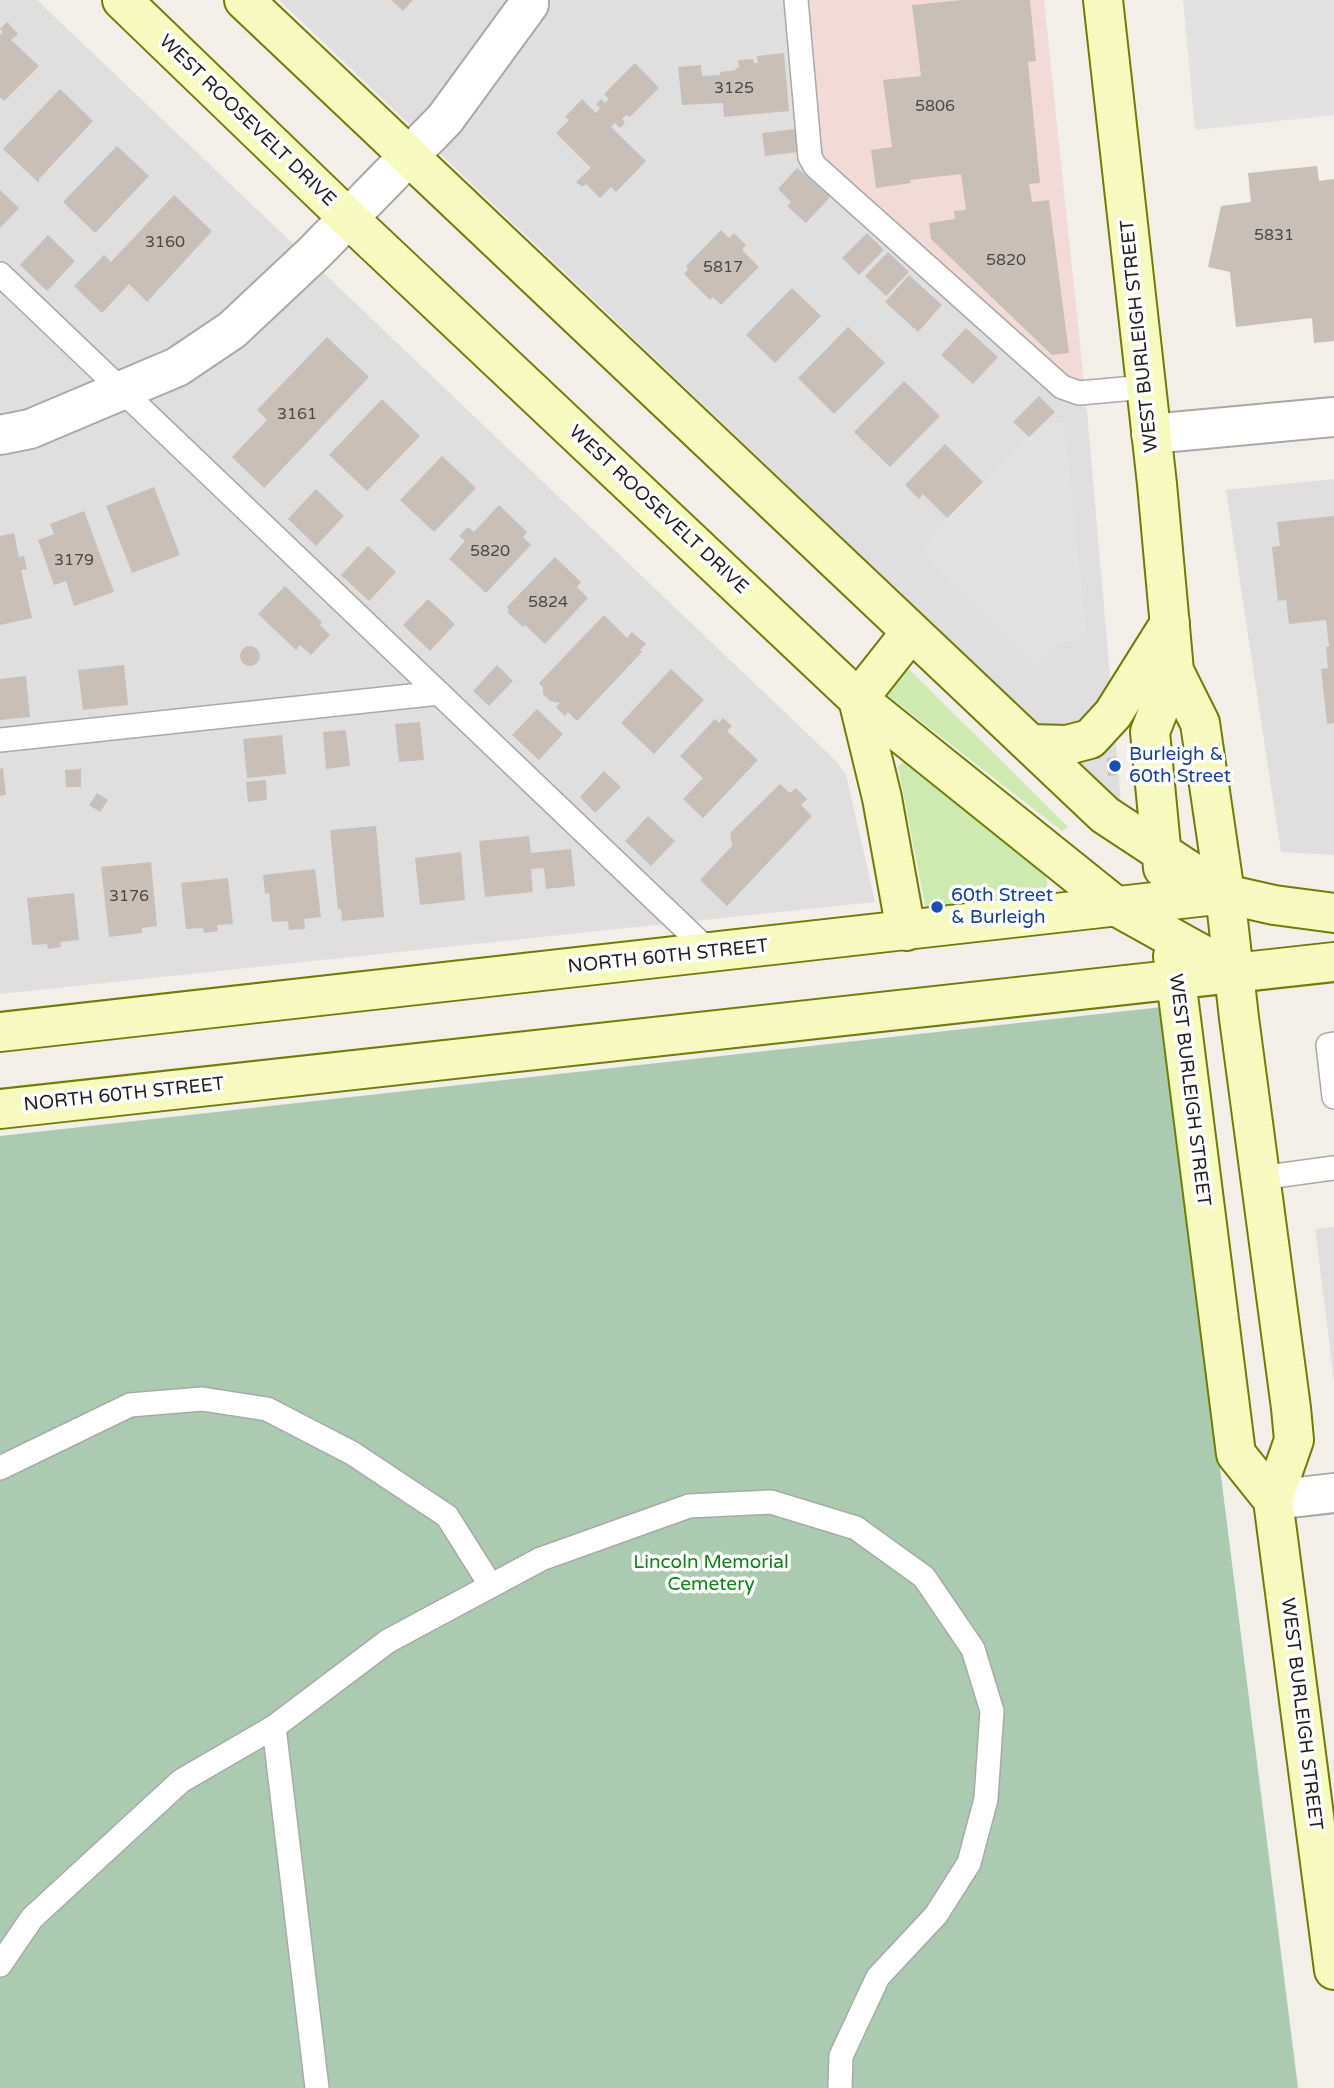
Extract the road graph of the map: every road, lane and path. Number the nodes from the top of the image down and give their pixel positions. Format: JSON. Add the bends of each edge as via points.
{"nodes":[{"id":1,"x":122,"y":0,"type":"edge"},
{"id":2,"x":244,"y":0,"type":"edge"},
{"id":3,"x":796,"y":0,"type":"edge"},
{"id":4,"x":1103,"y":0,"type":"edge"},
{"id":5,"x":540,"y":1,"type":"edge"},
{"id":6,"x":409,"y":157,"type":"junction"},
{"id":7,"x":348,"y":218,"type":"junction"},
{"id":8,"x":0,"y":274,"type":"edge"},
{"id":9,"x":1146,"y":387,"type":"junction"},
{"id":10,"x":123,"y":390,"type":"junction"},
{"id":11,"x":1334,"y":417,"type":"edge"},
{"id":12,"x":0,"y":435,"type":"edge"},
{"id":13,"x":1151,"y":435,"type":"junction"},
{"id":14,"x":1170,"y":623,"type":"junction"},
{"id":15,"x":911,"y":632,"type":"junction"},
{"id":16,"x":1174,"y":671,"type":"junction"},
{"id":17,"x":439,"y":693,"type":"junction"},
{"id":18,"x":858,"y":699,"type":"junction"},
{"id":19,"x":0,"y":740,"type":"edge"},
{"id":20,"x":1030,"y":744,"type":"junction"},
{"id":21,"x":1161,"y":851,"type":"junction"},
{"id":22,"x":1225,"y":894,"type":"junction"},
{"id":23,"x":1117,"y":907,"type":"junction"},
{"id":24,"x":1334,"y":913,"type":"edge"},
{"id":25,"x":1169,"y":919,"type":"junction"},
{"id":26,"x":906,"y":931,"type":"junction"},
{"id":27,"x":710,"y":952,"type":"junction"},
{"id":28,"x":1334,"y":962,"type":"edge"},
{"id":29,"x":1234,"y":972,"type":"junction"},
{"id":30,"x":1175,"y":979,"type":"junction"},
{"id":31,"x":0,"y":1032,"type":"edge"},
{"id":32,"x":1334,"y":1044,"type":"edge"},
{"id":33,"x":1334,"y":1097,"type":"edge"},
{"id":34,"x":0,"y":1109,"type":"edge"},
{"id":35,"x":1334,"y":1168,"type":"edge"},
{"id":36,"x":1260,"y":1178,"type":"junction"},
{"id":37,"x":0,"y":1468,"type":"edge"},
{"id":38,"x":1334,"y":1493,"type":"edge"},
{"id":39,"x":1273,"y":1500,"type":"junction"},
{"id":40,"x":491,"y":1586,"type":"junction"},
{"id":41,"x":274,"y":1727,"type":"junction"},
{"id":42,"x":0,"y":1965,"type":"edge"},
{"id":43,"x":1334,"y":1970,"type":"edge"},
{"id":44,"x":317,"y":2088,"type":"edge"},
{"id":45,"x":841,"y":2088,"type":"edge"}],
"edges":[{"from":1,"to":7,"type":"main road","name":"WEST ROOSEVELT DRIVE"},
{"from":2,"to":6,"type":"main road"},
{"from":3,"to":9,"type":"lane","via":[[810,157],[815,166],[1062,387],[1079,393]]},
{"from":4,"to":9,"type":"main road","name":"WEST BURLEIGH STREET"},
{"from":5,"to":6,"type":"street"},
{"from":6,"to":7,"type":"street"},
{"from":6,"to":15,"type":"main road"},
{"from":7,"to":10,"type":"street","via":[[232,330],[177,367]]},
{"from":7,"to":18,"type":"main road","name":"WEST ROOSEVELT DRIVE"},
{"from":8,"to":10,"type":"lane"},
{"from":9,"to":13,"type":"main road","name":"WEST BURLEIGH STREET"},
{"from":10,"to":12,"type":"street","via":[[30,429]]},
{"from":10,"to":17,"type":"lane"},
{"from":11,"to":13,"type":"street"},
{"from":13,"to":14,"type":"main road","name":"WEST BURLEIGH STREET"},
{"from":14,"to":16,"type":"main road","name":"WEST BURLEIGH STREET"},
{"from":14,"to":20,"type":"main road","via":[[1113,714],[1090,739],[1067,745]]},
{"from":15,"to":18,"type":"main road"},
{"from":15,"to":20,"type":"main road"},
{"from":16,"to":21,"type":"main road","name":"WEST BURLEIGH STREET","via":[[1150,732]]},
{"from":16,"to":22,"type":"main road","name":"WEST BURLEIGH STREET","via":[[1200,723]]},
{"from":17,"to":19,"type":"lane"},
{"from":17,"to":27,"type":"lane"},
{"from":18,"to":23,"type":"main road","name":"WEST ROOSEVELT DRIVE"},
{"from":18,"to":26,"type":"main road"},
{"from":20,"to":21,"type":"main road","via":[[1105,815]]},
{"from":21,"to":22,"type":"main road"},
{"from":21,"to":25,"type":"main road","name":"WEST BURLEIGH STREET"},
{"from":22,"to":24,"type":"main road"},
{"from":22,"to":25,"type":"main road"},
{"from":22,"to":29,"type":"main road","name":"WEST BURLEIGH STREET"},
{"from":23,"to":25,"type":"main road","name":"WEST ROOSEVELT DRIVE"},
{"from":23,"to":26,"type":"main road","name":"NORTH 60TH STREET"},
{"from":25,"to":29,"type":"main road","name":"WEST ROOSEVELT DRIVE"},
{"from":25,"to":30,"type":"main road","name":"WEST BURLEIGH STREET"},
{"from":26,"to":27,"type":"main road","name":"NORTH 60TH STREET"},
{"from":27,"to":31,"type":"main road","name":"NORTH 60TH STREET"},
{"from":28,"to":29,"type":"main road","name":"NORTH 60TH STREET"},
{"from":29,"to":30,"type":"main road","name":"NORTH 60TH STREET"},
{"from":29,"to":36,"type":"main road","name":"WEST BURLEIGH STREET"},
{"from":30,"to":34,"type":"main road","name":"NORTH 60TH STREET"},
{"from":30,"to":39,"type":"main road","name":"WEST BURLEIGH STREET","via":[[1236,1454]]},
{"from":32,"to":33,"type":"lane","via":[[1328,1045]]},
{"from":35,"to":36,"type":"lane"},
{"from":36,"to":39,"type":"main road","name":"WEST BURLEIGH STREET","via":[[1294,1440]]},
{"from":37,"to":40,"type":"lane","via":[[130,1405],[202,1399],[267,1409],[352,1453],[447,1516]]},
{"from":38,"to":39,"type":"street"},
{"from":39,"to":43,"type":"main road","name":"WEST BURLEIGH STREET"},
{"from":40,"to":41,"type":"lane","via":[[388,1641]]},
{"from":40,"to":45,"type":"lane","via":[[541,1559],[689,1506],[771,1502],[856,1528],[924,1577],[973,1649],[992,1711],[986,1799],[969,1863],[936,1915],[878,1977],[841,2056]]},
{"from":41,"to":42,"type":"lane","via":[[181,1781],[32,1918]]},
{"from":41,"to":44,"type":"lane"}]}
